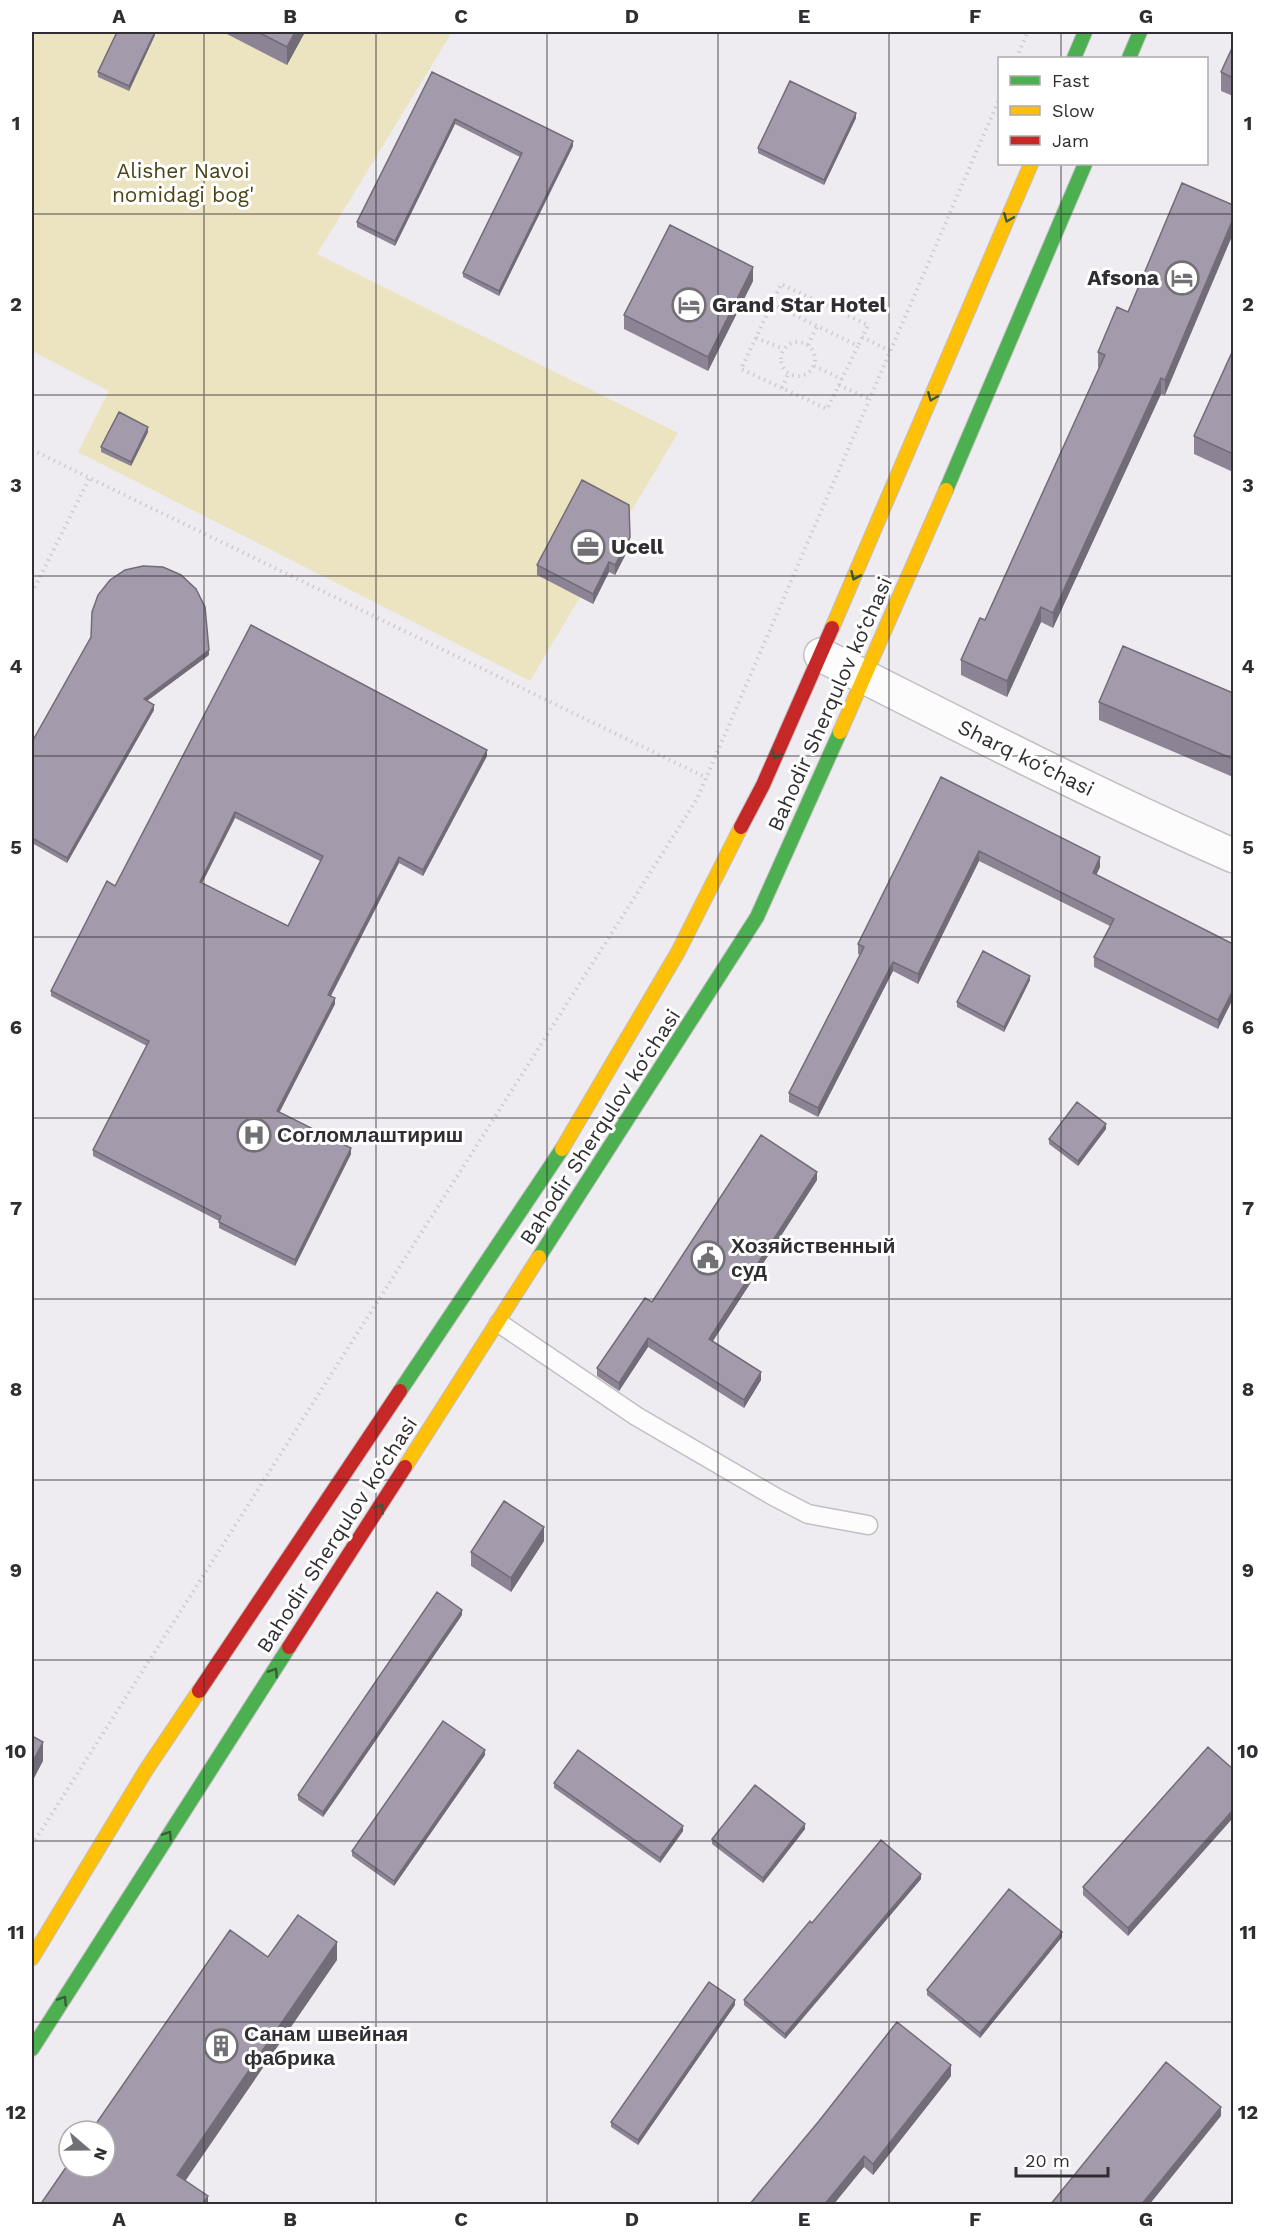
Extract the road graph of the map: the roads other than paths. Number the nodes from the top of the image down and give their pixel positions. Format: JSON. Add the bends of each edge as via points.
{"nodes":[{"id":1,"x":1085,"y":32,"type":"edge"},
{"id":2,"x":1140,"y":32,"type":"edge"},
{"id":3,"x":1074,"y":57,"type":"edge"},
{"id":4,"x":1129,"y":57,"type":"edge"},
{"id":5,"x":1031,"y":165,"type":"edge"},
{"id":6,"x":1084,"y":165,"type":"edge"},
{"id":7,"x":892,"y":567,"type":"dead end"},
{"id":8,"x":910,"y":576,"type":"junction"},
{"id":9,"x":821,"y":655,"type":"junction"},
{"id":10,"x":863,"y":676,"type":"junction"},
{"id":11,"x":1233,"y":856,"type":"edge"},
{"id":12,"x":499,"y":1323,"type":"junction"},
{"id":13,"x":868,"y":1526,"type":"dead end"},
{"id":14,"x":32,"y":1958,"type":"edge"},
{"id":15,"x":32,"y":2049,"type":"edge"}],
"edges":[{"from":1,"to":3,"type":"main road"},
{"from":2,"to":4,"type":"main road"},
{"from":5,"to":9,"type":"main road","name":"Bahodir Sherqulov ko‘chasi","one_way":true,"via":[[870,555]]},
{"from":6,"to":8,"type":"main road","name":"Bahodir Sherqulov ko‘chasi"},
{"from":7,"to":8,"type":"main road"},
{"from":8,"to":10,"type":"main road","name":"Bahodir Sherqulov ko‘chasi"},
{"from":9,"to":10,"type":"street","name":"Sharq ko‘chasi"},
{"from":9,"to":14,"type":"main road","name":"Bahodir Sherqulov ko‘chasi","one_way":true,"via":[[763,785],[678,952],[558,1155],[146,1770]]},
{"from":10,"to":11,"type":"street","name":"Sharq ko‘chasi","via":[[1110,800]]},
{"from":10,"to":12,"type":"main road","name":"Bahodir Sherqulov ko‘chasi","via":[[757,917]]},
{"from":12,"to":13,"type":"lane","via":[[636,1416],[775,1497],[808,1514]]},
{"from":15,"to":12,"type":"main road","name":"Bahodir Sherqulov ko‘chasi","one_way":true}]}
